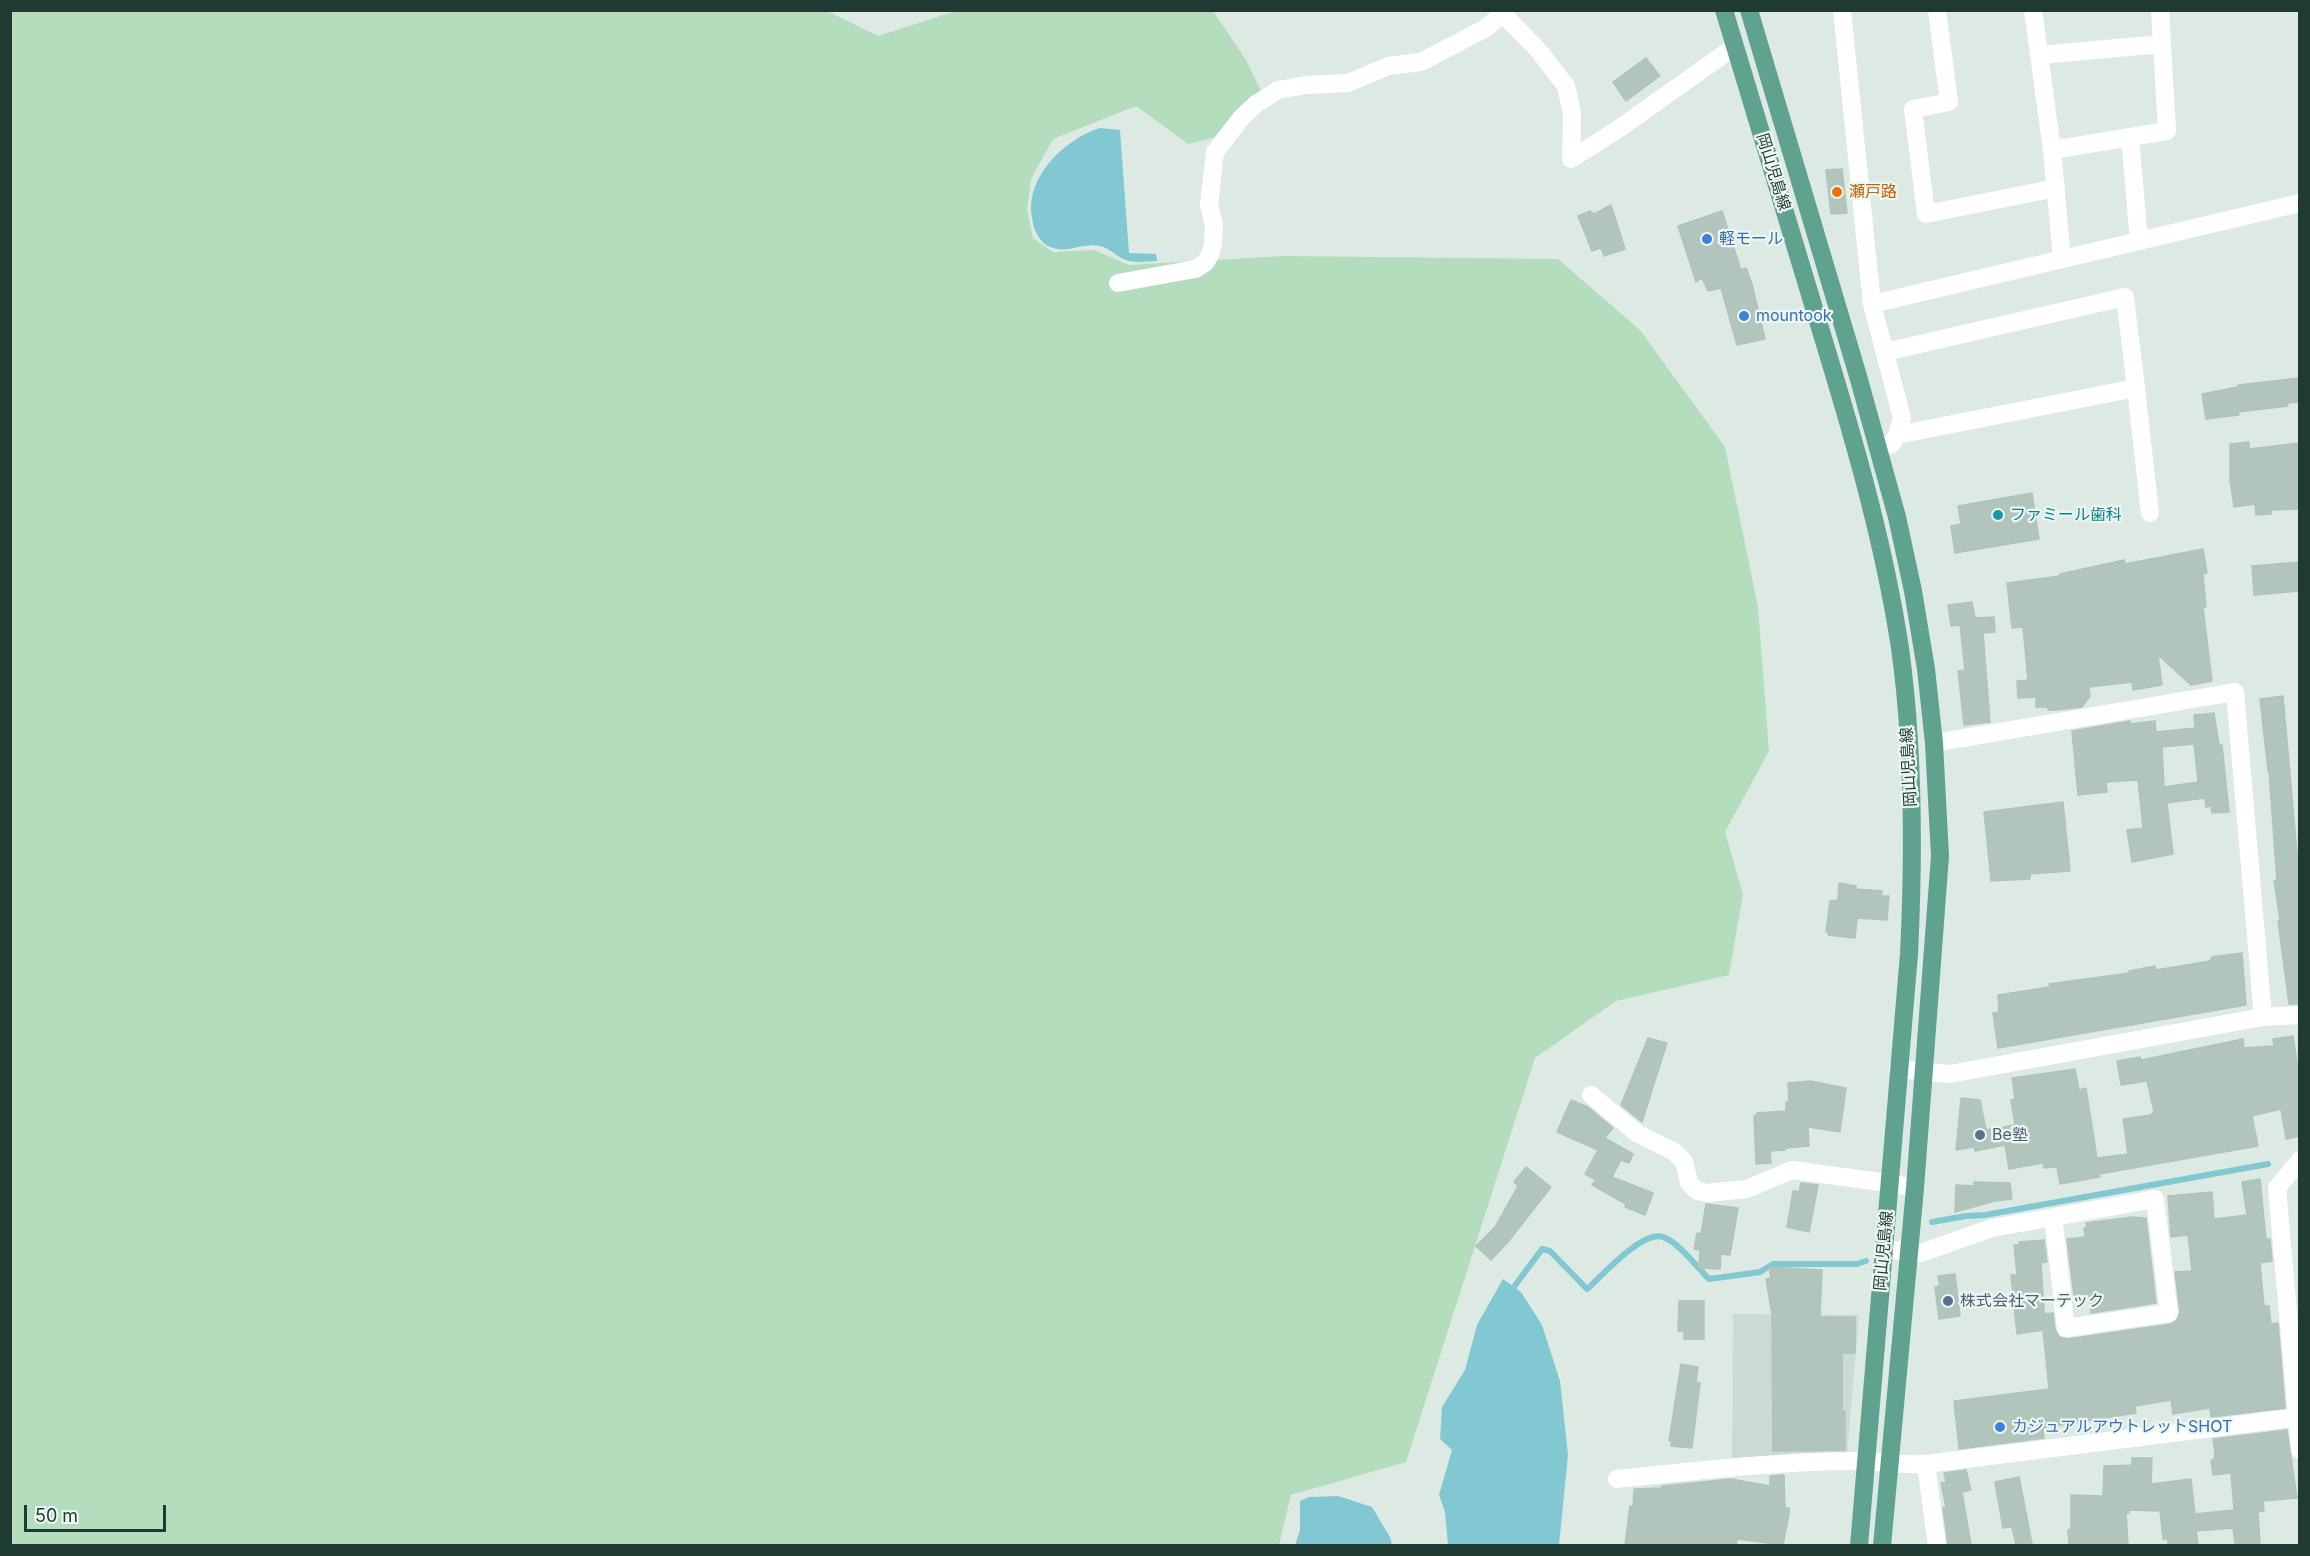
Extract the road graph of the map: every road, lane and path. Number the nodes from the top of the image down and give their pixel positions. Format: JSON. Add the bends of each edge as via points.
{"nodes":[{"id":1,"x":1724,"y":10,"type":"edge"},
{"id":2,"x":1749,"y":10,"type":"edge"},
{"id":3,"x":1842,"y":10,"type":"edge"},
{"id":4,"x":1937,"y":10,"type":"edge"},
{"id":5,"x":2033,"y":10,"type":"edge"},
{"id":6,"x":2160,"y":10,"type":"edge"},
{"id":7,"x":1500,"y":12,"type":"edge"},
{"id":8,"x":2162,"y":44,"type":"junction"},
{"id":9,"x":1735,"y":49,"type":"junction"},
{"id":10,"x":2039,"y":54,"type":"junction"},
{"id":11,"x":1769,"y":79,"type":"junction"},
{"id":12,"x":1746,"y":82,"type":"junction"},
{"id":13,"x":2130,"y":137,"type":"junction"},
{"id":14,"x":2052,"y":150,"type":"junction"},
{"id":15,"x":2056,"y":188,"type":"junction"},
{"id":16,"x":2300,"y":203,"type":"edge"},
{"id":17,"x":2139,"y":240,"type":"junction"},
{"id":18,"x":2062,"y":259,"type":"junction"},
{"id":19,"x":1118,"y":283,"type":"dead end"},
{"id":20,"x":1872,"y":304,"type":"junction"},
{"id":21,"x":1885,"y":352,"type":"junction"},
{"id":22,"x":2136,"y":388,"type":"junction"},
{"id":23,"x":1897,"y":435,"type":"junction"},
{"id":24,"x":1878,"y":447,"type":"junction"},
{"id":25,"x":1885,"y":471,"type":"junction"},
{"id":26,"x":1863,"y":475,"type":"junction"},
{"id":27,"x":2150,"y":513,"type":"dead end"},
{"id":28,"x":1934,"y":743,"type":"junction"},
{"id":29,"x":2300,"y":1015,"type":"edge"},
{"id":30,"x":2263,"y":1017,"type":"junction"},
{"id":31,"x":1898,"y":1069,"type":"junction"},
{"id":32,"x":1923,"y":1072,"type":"junction"},
{"id":33,"x":1591,"y":1095,"type":"dead end"},
{"id":34,"x":2300,"y":1160,"type":"edge"},
{"id":35,"x":1888,"y":1183,"type":"junction"},
{"id":36,"x":1915,"y":1188,"type":"junction"},
{"id":37,"x":2053,"y":1217,"type":"junction"},
{"id":38,"x":1884,"y":1249,"type":"junction"},
{"id":39,"x":1908,"y":1252,"type":"junction"},
{"id":40,"x":2298,"y":1417,"type":"edge"},
{"id":41,"x":2300,"y":1450,"type":"edge"},
{"id":42,"x":1866,"y":1462,"type":"junction"},
{"id":43,"x":1889,"y":1464,"type":"junction"},
{"id":44,"x":1926,"y":1464,"type":"junction"},
{"id":45,"x":1617,"y":1479,"type":"dead end"},
{"id":46,"x":1858,"y":1545,"type":"edge"},
{"id":47,"x":1882,"y":1545,"type":"edge"},
{"id":48,"x":1937,"y":1545,"type":"edge"}],
"edges":[{"from":1,"to":9,"type":"main road","name":"岡山児島線"},
{"from":2,"to":11,"type":"main road","name":"岡山児島線"},
{"from":3,"to":20,"type":"street"},
{"from":4,"to":15,"type":"street","via":[[1949,102],[1913,109],[1926,214]]},
{"from":5,"to":10,"type":"street"},
{"from":6,"to":8,"type":"street"},
{"from":7,"to":9,"type":"street","via":[[1539,51],[1566,86],[1572,114],[1571,159]]},
{"from":7,"to":19,"type":"street","via":[[1486,28],[1421,62],[1389,66],[1348,83],[1278,90],[1256,104],[1215,152],[1209,205],[1213,244],[1205,263],[1195,269]]},
{"from":8,"to":10,"type":"street"},
{"from":8,"to":13,"type":"street","via":[[2167,131]]},
{"from":9,"to":12,"type":"main road","name":"岡山児島線"},
{"from":10,"to":14,"type":"street"},
{"from":11,"to":12,"type":"main road"},
{"from":11,"to":24,"type":"main road","name":"岡山児島線"},
{"from":12,"to":26,"type":"main road","name":"岡山児島線"},
{"from":13,"to":14,"type":"street"},
{"from":13,"to":17,"type":"street"},
{"from":14,"to":15,"type":"street"},
{"from":15,"to":18,"type":"street"},
{"from":16,"to":17,"type":"street"},
{"from":17,"to":18,"type":"street"},
{"from":18,"to":20,"type":"street"},
{"from":20,"to":21,"type":"street"},
{"from":21,"to":22,"type":"street","via":[[2125,297]]},
{"from":21,"to":23,"type":"street","via":[[1902,418]]},
{"from":22,"to":23,"type":"street"},
{"from":22,"to":27,"type":"street"},
{"from":23,"to":24,"type":"street","via":[[1892,444]]},
{"from":24,"to":25,"type":"main road","name":"岡山児島線"},
{"from":25,"to":26,"type":"main road"},
{"from":25,"to":28,"type":"main road","name":"岡山児島線","via":[[1913,591]]},
{"from":26,"to":31,"type":"main road","name":"岡山児島線","via":[[1899,648],[1910,763],[1913,879]]},
{"from":28,"to":30,"type":"street","via":[[2235,692]]},
{"from":28,"to":32,"type":"main road","name":"岡山児島線","via":[[1940,856]]},
{"from":29,"to":30,"type":"street"},
{"from":30,"to":32,"type":"street","via":[[1950,1074]]},
{"from":31,"to":32,"type":"street"},
{"from":31,"to":35,"type":"main road","name":"岡山児島線"},
{"from":32,"to":36,"type":"main road","name":"岡山児島線"},
{"from":33,"to":35,"type":"street","via":[[1638,1134],[1673,1151],[1684,1161],[1689,1183],[1697,1191],[1747,1190],[1792,1170]]},
{"from":34,"to":40,"type":"street","via":[[2277,1188]]},
{"from":35,"to":36,"type":"street"},
{"from":35,"to":38,"type":"main road","name":"岡山児島線"},
{"from":36,"to":39,"type":"main road","name":"岡山児島線"},
{"from":37,"to":37,"type":"street","via":[[2154,1199],[2169,1313],[2066,1328]]},
{"from":37,"to":39,"type":"street","via":[[1992,1228],[1929,1250]]},
{"from":38,"to":39,"type":"street"},
{"from":38,"to":42,"type":"main road","name":"岡山児島線"},
{"from":39,"to":43,"type":"main road","name":"岡山児島線"},
{"from":40,"to":41,"type":"street"},
{"from":40,"to":44,"type":"street"},
{"from":42,"to":43,"type":"street"},
{"from":42,"to":45,"type":"street","via":[[1749,1464]]},
{"from":42,"to":46,"type":"main road","name":"岡山児島線"},
{"from":43,"to":44,"type":"street"},
{"from":43,"to":47,"type":"main road","name":"岡山児島線"},
{"from":44,"to":48,"type":"street"}]}
